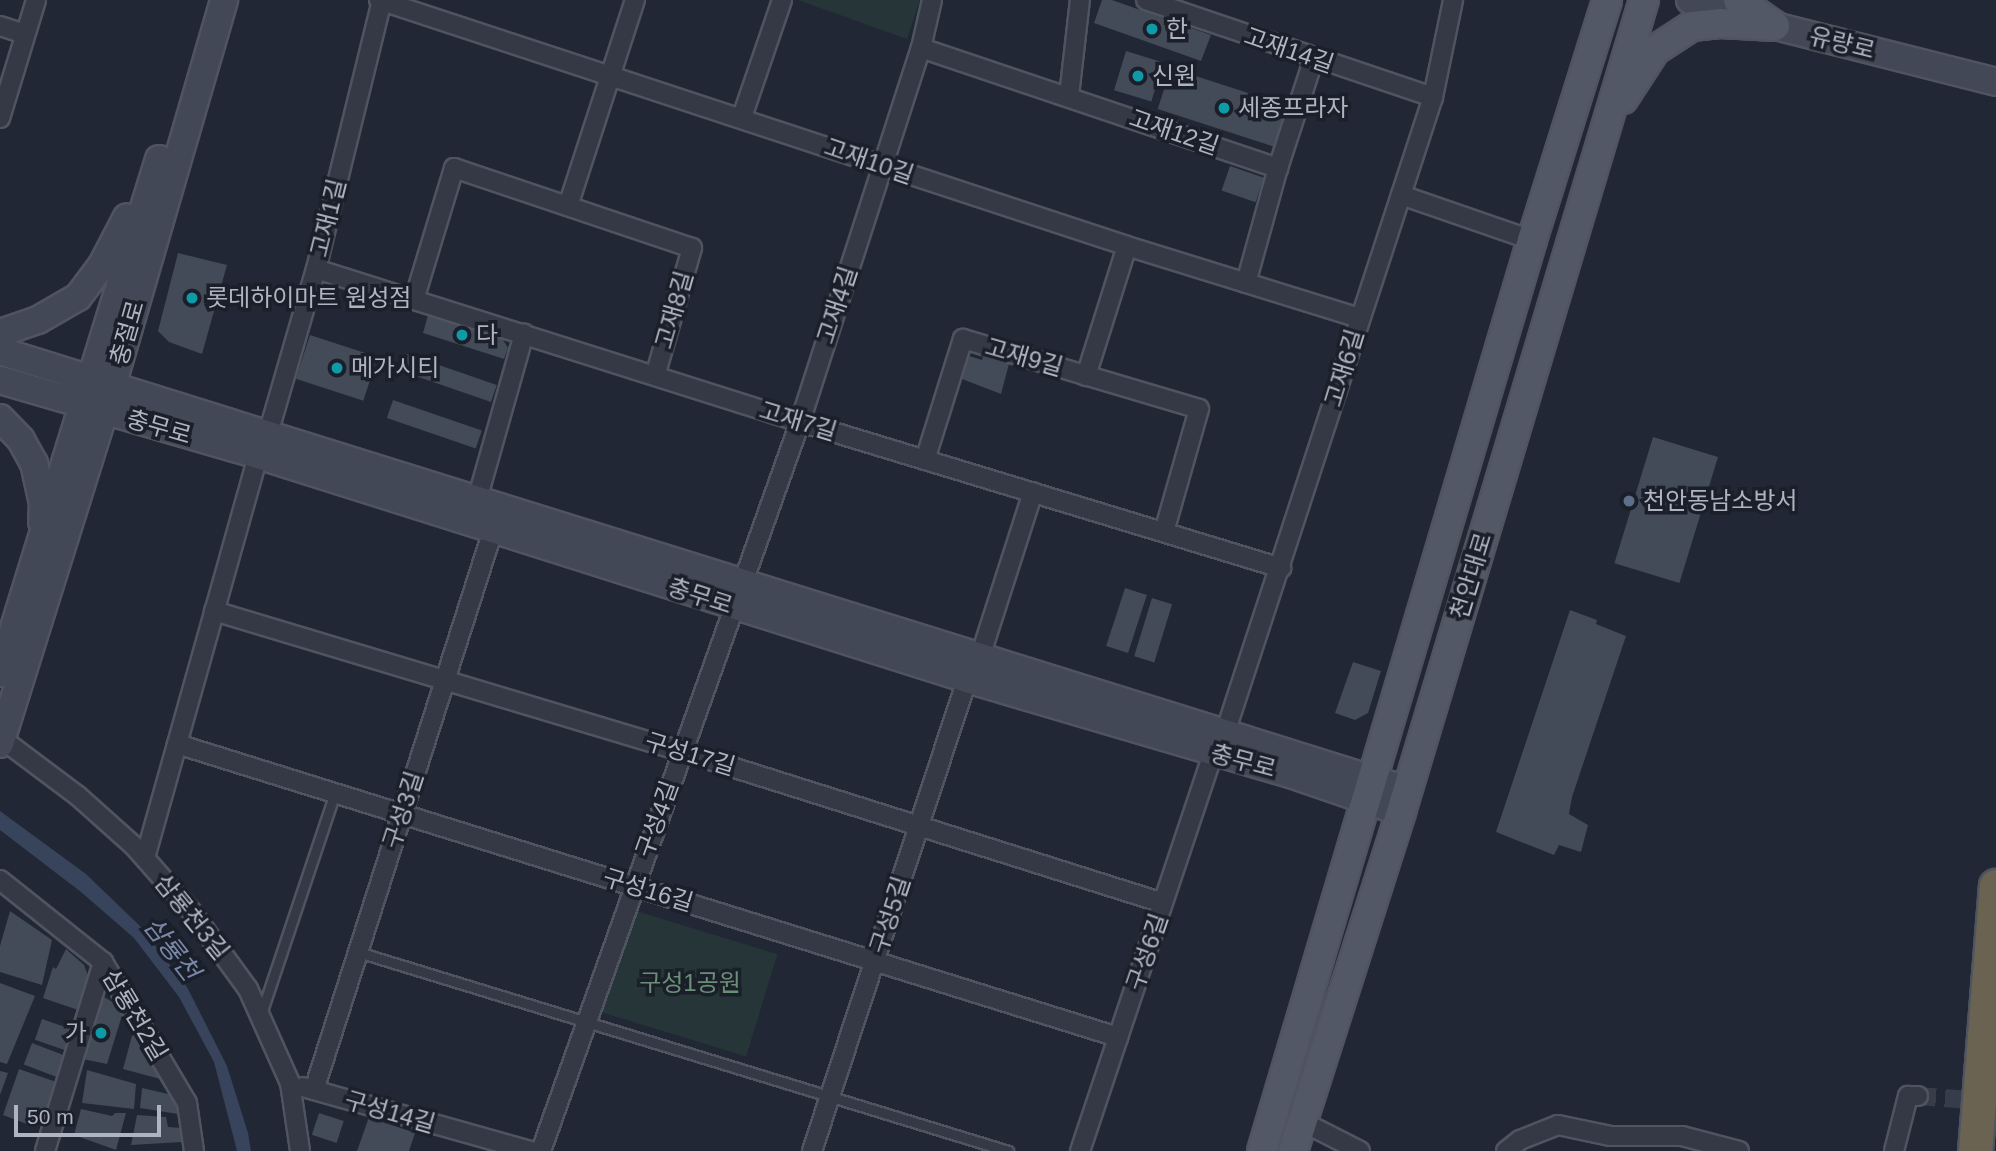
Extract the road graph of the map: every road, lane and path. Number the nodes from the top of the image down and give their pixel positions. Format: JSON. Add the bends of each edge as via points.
{"nodes":[{"id":1,"x":36,"y":0,"type":"edge"},
{"id":2,"x":207,"y":0,"type":"edge"},
{"id":3,"x":224,"y":0,"type":"edge"},
{"id":4,"x":381,"y":0,"type":"edge"},
{"id":5,"x":635,"y":0,"type":"edge"},
{"id":6,"x":782,"y":0,"type":"edge"},
{"id":7,"x":932,"y":0,"type":"edge"},
{"id":8,"x":1080,"y":0,"type":"edge"},
{"id":9,"x":1146,"y":0,"type":"edge"},
{"id":10,"x":1453,"y":0,"type":"edge"},
{"id":11,"x":1607,"y":0,"type":"edge"},
{"id":12,"x":1644,"y":0,"type":"edge"},
{"id":13,"x":1690,"y":0,"type":"edge"},
{"id":14,"x":1738,"y":0,"type":"edge"},
{"id":15,"x":0,"y":26,"type":"edge"},
{"id":16,"x":1775,"y":26,"type":"junction"},
{"id":17,"x":25,"y":34,"type":"junction"},
{"id":18,"x":921,"y":48,"type":"junction"},
{"id":19,"x":1314,"y":58,"type":"junction"},
{"id":20,"x":609,"y":74,"type":"junction"},
{"id":21,"x":1996,"y":82,"type":"edge"},
{"id":22,"x":1069,"y":96,"type":"junction"},
{"id":23,"x":1433,"y":97,"type":"junction"},
{"id":24,"x":743,"y":117,"type":"junction"},
{"id":25,"x":0,"y":118,"type":"edge"},
{"id":26,"x":1605,"y":127,"type":"junction"},
{"id":27,"x":162,"y":150,"type":"junction"},
{"id":28,"x":882,"y":166,"type":"junction"},
{"id":29,"x":1278,"y":168,"type":"junction"},
{"id":30,"x":1401,"y":195,"type":"junction"},
{"id":31,"x":568,"y":206,"type":"junction"},
{"id":32,"x":1532,"y":240,"type":"junction"},
{"id":33,"x":1127,"y":247,"type":"junction"},
{"id":34,"x":316,"y":269,"type":"junction"},
{"id":35,"x":1246,"y":284,"type":"junction"},
{"id":36,"x":414,"y":300,"type":"junction"},
{"id":37,"x":1360,"y":318,"type":"junction"},
{"id":38,"x":0,"y":333,"type":"edge"},
{"id":39,"x":524,"y":334,"type":"junction"},
{"id":40,"x":0,"y":351,"type":"edge"},
{"id":41,"x":654,"y":376,"type":"junction"},
{"id":42,"x":1086,"y":376,"type":"junction"},
{"id":43,"x":0,"y":380,"type":"edge"},
{"id":44,"x":97,"y":395,"type":"junction"},
{"id":45,"x":0,"y":418,"type":"edge"},
{"id":46,"x":800,"y":422,"type":"junction"},
{"id":47,"x":263,"y":445,"type":"junction"},
{"id":48,"x":925,"y":460,"type":"junction"},
{"id":49,"x":1033,"y":492,"type":"junction"},
{"id":50,"x":477,"y":500,"type":"junction"},
{"id":51,"x":493,"y":530,"type":"junction"},
{"id":52,"x":1164,"y":532,"type":"junction"},
{"id":53,"x":41,"y":548,"type":"junction"},
{"id":54,"x":1281,"y":568,"type":"junction"},
{"id":55,"x":737,"y":594,"type":"junction"},
{"id":56,"x":214,"y":611,"type":"junction"},
{"id":57,"x":974,"y":668,"type":"junction"},
{"id":58,"x":0,"y":673,"type":"edge"},
{"id":59,"x":445,"y":680,"type":"junction"},
{"id":60,"x":1,"y":741,"type":"edge"},
{"id":61,"x":1219,"y":743,"type":"junction"},
{"id":62,"x":177,"y":744,"type":"junction"},
{"id":63,"x":681,"y":751,"type":"junction"},
{"id":64,"x":1369,"y":790,"type":"junction"},
{"id":65,"x":335,"y":793,"type":"junction"},
{"id":66,"x":1404,"y":801,"type":"junction"},
{"id":67,"x":402,"y":814,"type":"junction"},
{"id":68,"x":919,"y":826,"type":"junction"},
{"id":69,"x":145,"y":858,"type":"junction"},
{"id":70,"x":0,"y":880,"type":"edge"},
{"id":71,"x":633,"y":885,"type":"junction"},
{"id":72,"x":1996,"y":886,"type":"edge"},
{"id":73,"x":1163,"y":903,"type":"junction"},
{"id":74,"x":358,"y":952,"type":"junction"},
{"id":75,"x":875,"y":960,"type":"junction"},
{"id":76,"x":103,"y":962,"type":"junction"},
{"id":77,"x":260,"y":1017,"type":"junction"},
{"id":78,"x":585,"y":1020,"type":"junction"},
{"id":79,"x":1118,"y":1037,"type":"junction"},
{"id":80,"x":290,"y":1083,"type":"junction"},
{"id":81,"x":314,"y":1090,"type":"junction"},
{"id":82,"x":1917,"y":1096,"type":"dead end"},
{"id":83,"x":830,"y":1097,"type":"junction"},
{"id":84,"x":1303,"y":1122,"type":"junction"},
{"id":85,"x":46,"y":1151,"type":"edge"},
{"id":86,"x":194,"y":1151,"type":"edge"},
{"id":87,"x":300,"y":1151,"type":"edge"},
{"id":88,"x":531,"y":1151,"type":"edge"},
{"id":89,"x":541,"y":1151,"type":"edge"},
{"id":90,"x":812,"y":1151,"type":"edge"},
{"id":91,"x":1008,"y":1151,"type":"edge"},
{"id":92,"x":1080,"y":1151,"type":"edge"},
{"id":93,"x":1262,"y":1151,"type":"edge"},
{"id":94,"x":1293,"y":1151,"type":"edge"},
{"id":95,"x":1360,"y":1151,"type":"edge"},
{"id":96,"x":1506,"y":1151,"type":"edge"},
{"id":97,"x":1739,"y":1151,"type":"edge"},
{"id":98,"x":1894,"y":1151,"type":"edge"},
{"id":99,"x":1975,"y":1151,"type":"edge"}],
"edges":[{"from":1,"to":17,"type":"street"},
{"from":2,"to":27,"type":"street","name":"충절로"},
{"from":3,"to":44,"type":"street","name":"충절로"},
{"from":4,"to":20,"type":"street","name":"고재10길"},
{"from":4,"to":34,"type":"street","name":"고재1길"},
{"from":5,"to":20,"type":"street"},
{"from":6,"to":24,"type":"street"},
{"from":7,"to":18,"type":"street","name":"고재4길"},
{"from":8,"to":22,"type":"street"},
{"from":9,"to":19,"type":"street","name":"고재14길"},
{"from":10,"to":23,"type":"street","name":"고재6길"},
{"from":11,"to":32,"type":"main road","name":"천안대로"},
{"from":12,"to":26,"type":"main road","name":"천안대로"},
{"from":13,"to":16,"type":"street","name":"유량로"},
{"from":14,"to":16,"type":"main road"},
{"from":15,"to":17,"type":"street"},
{"from":16,"to":21,"type":"street","name":"유량로"},
{"from":16,"to":26,"type":"main road","via":[[1692,26],[1655,50]]},
{"from":17,"to":25,"type":"street"},
{"from":18,"to":22,"type":"street","name":"고재12길"},
{"from":18,"to":28,"type":"street","name":"고재4길"},
{"from":19,"to":23,"type":"street","name":"고재14길"},
{"from":19,"to":29,"type":"street"},
{"from":20,"to":24,"type":"street","name":"고재10길"},
{"from":20,"to":31,"type":"street"},
{"from":22,"to":29,"type":"street","name":"고재12길"},
{"from":23,"to":30,"type":"street","name":"고재6길"},
{"from":24,"to":28,"type":"street","name":"고재10길"},
{"from":26,"to":66,"type":"main road","name":"천안대로"},
{"from":27,"to":38,"type":"street","via":[[101,267],[78,297],[38,320]]},
{"from":27,"to":44,"type":"street","name":"충절로"},
{"from":28,"to":33,"type":"street","name":"고재10길"},
{"from":28,"to":46,"type":"street","name":"고재4길"},
{"from":29,"to":35,"type":"street"},
{"from":30,"to":32,"type":"street"},
{"from":30,"to":37,"type":"street","name":"고재6길"},
{"from":31,"to":36,"type":"street","name":"고재8길","via":[[454,168]]},
{"from":31,"to":41,"type":"street","name":"고재8길","via":[[692,248]]},
{"from":32,"to":64,"type":"main road","name":"천안대로"},
{"from":33,"to":35,"type":"street","name":"고재10길"},
{"from":33,"to":42,"type":"street","name":"고재9길"},
{"from":34,"to":36,"type":"street","name":"고재7길"},
{"from":34,"to":47,"type":"street","name":"고재1길"},
{"from":35,"to":37,"type":"street","name":"고재10길"},
{"from":36,"to":39,"type":"street","name":"고재7길"},
{"from":37,"to":54,"type":"street","name":"고재6길"},
{"from":39,"to":41,"type":"street","name":"고재7길"},
{"from":39,"to":50,"type":"street"},
{"from":40,"to":44,"type":"street","name":"충무로"},
{"from":41,"to":46,"type":"street","name":"고재7길"},
{"from":42,"to":48,"type":"street","name":"고재9길","via":[[963,339]]},
{"from":42,"to":52,"type":"street","name":"고재9길","via":[[1199,409]]},
{"from":43,"to":44,"type":"street","name":"충무로"},
{"from":44,"to":47,"type":"street","name":"충무로"},
{"from":44,"to":53,"type":"street","name":"충절로"},
{"from":44,"to":60,"type":"street","name":"충절로"},
{"from":45,"to":53,"type":"street","via":[[34,463],[43,504]]},
{"from":46,"to":48,"type":"street","name":"고재7길"},
{"from":46,"to":55,"type":"street","name":"고재4길"},
{"from":47,"to":50,"type":"street","name":"충무로"},
{"from":47,"to":51,"type":"street","name":"충무로"},
{"from":47,"to":56,"type":"street"},
{"from":48,"to":49,"type":"street","name":"고재7길"},
{"from":49,"to":52,"type":"street","name":"고재7길"},
{"from":49,"to":57,"type":"street"},
{"from":50,"to":55,"type":"street","name":"충무로"},
{"from":51,"to":55,"type":"street","name":"충무로"},
{"from":51,"to":59,"type":"street","name":"구성3길"},
{"from":52,"to":54,"type":"street","name":"고재7길"},
{"from":53,"to":58,"type":"street","name":"충절로"},
{"from":54,"to":61,"type":"street","name":"고재6길"},
{"from":55,"to":57,"type":"street","name":"충무로"},
{"from":55,"to":63,"type":"street","name":"구성4길"},
{"from":56,"to":59,"type":"street","name":"구성17길"},
{"from":56,"to":62,"type":"street"},
{"from":57,"to":61,"type":"street","name":"충무로"},
{"from":57,"to":68,"type":"street","name":"구성5길"},
{"from":59,"to":63,"type":"street","name":"구성17길"},
{"from":59,"to":67,"type":"street","name":"구성3길"},
{"from":60,"to":69,"type":"street","name":"삼룡천3길","via":[[78,796]]},
{"from":61,"to":64,"type":"street","name":"충무로"},
{"from":61,"to":73,"type":"street","name":"구성6길"},
{"from":62,"to":65,"type":"street","name":"구성16길"},
{"from":62,"to":69,"type":"street"},
{"from":63,"to":68,"type":"street","name":"구성17길"},
{"from":63,"to":71,"type":"street","name":"구성4길"},
{"from":64,"to":66,"type":"street","name":"충무로"},
{"from":64,"to":93,"type":"main road","name":"천안대로"},
{"from":65,"to":67,"type":"street","name":"구성16길"},
{"from":65,"to":77,"type":"lane"},
{"from":66,"to":84,"type":"main road","name":"천안대로"},
{"from":67,"to":71,"type":"street","name":"구성16길"},
{"from":67,"to":74,"type":"street","name":"구성3길"},
{"from":68,"to":73,"type":"street","name":"구성17길"},
{"from":68,"to":75,"type":"street","name":"구성5길"},
{"from":69,"to":77,"type":"street","name":"삼룡천3길","via":[[248,989]]},
{"from":70,"to":76,"type":"street","name":"삼룡천2길"},
{"from":71,"to":75,"type":"street","name":"구성16길"},
{"from":71,"to":78,"type":"street","name":"구성4길"},
{"from":72,"to":99,"type":"highway"},
{"from":73,"to":79,"type":"street","name":"구성6길"},
{"from":74,"to":78,"type":"lane"},
{"from":74,"to":81,"type":"street","name":"구성3길"},
{"from":75,"to":79,"type":"street","name":"구성16길"},
{"from":75,"to":83,"type":"street","name":"구성5길"},
{"from":76,"to":85,"type":"street"},
{"from":76,"to":86,"type":"street","name":"삼룡천2길","via":[[187,1103]]},
{"from":77,"to":80,"type":"street","name":"삼룡천3길"},
{"from":78,"to":83,"type":"lane"},
{"from":78,"to":89,"type":"street","name":"구성4길"},
{"from":79,"to":92,"type":"street","name":"구성6길"},
{"from":80,"to":81,"type":"street","name":"구성14길"},
{"from":80,"to":87,"type":"street","name":"삼룡천3길"},
{"from":81,"to":88,"type":"street","name":"구성14길"},
{"from":82,"to":98,"type":"street","via":[[1908,1096]]},
{"from":83,"to":90,"type":"street","name":"구성5길"},
{"from":83,"to":91,"type":"lane"},
{"from":84,"to":94,"type":"main road","name":"천안대로"},
{"from":84,"to":95,"type":"street"},
{"from":96,"to":97,"type":"street","via":[[1520,1140],[1558,1125],[1610,1136],[1682,1136]]}]}
